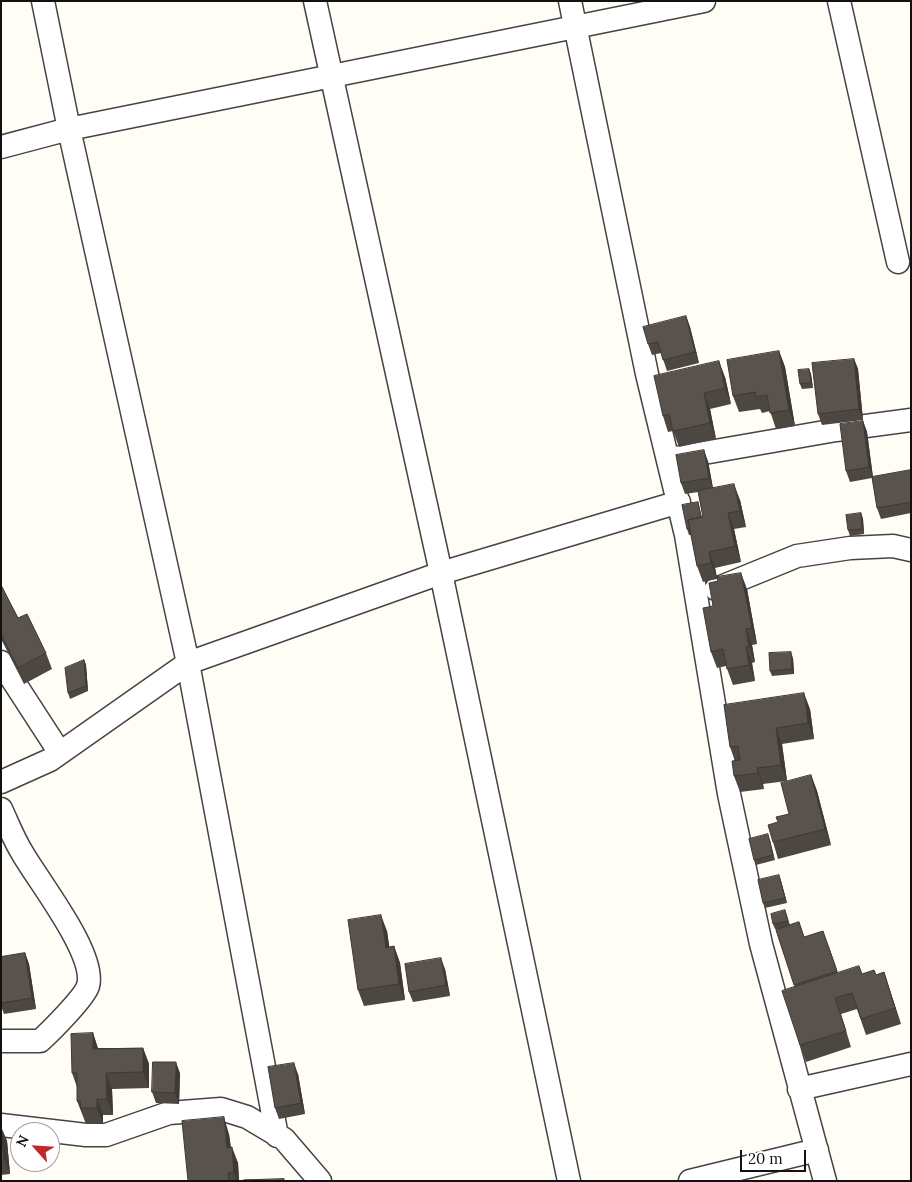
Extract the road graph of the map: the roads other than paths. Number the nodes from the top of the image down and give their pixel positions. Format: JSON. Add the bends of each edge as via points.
{"nodes":[{"id":1,"x":43,"y":1,"type":"edge"},
{"id":2,"x":315,"y":1,"type":"edge"},
{"id":3,"x":570,"y":1,"type":"edge"},
{"id":4,"x":704,"y":1,"type":"edge"},
{"id":5,"x":839,"y":1,"type":"edge"},
{"id":6,"x":574,"y":27,"type":"junction"},
{"id":7,"x":331,"y":76,"type":"junction"},
{"id":8,"x":69,"y":128,"type":"junction"},
{"id":9,"x":1,"y":146,"type":"edge"},
{"id":10,"x":898,"y":262,"type":"dead end"},
{"id":11,"x":911,"y":420,"type":"edge"},
{"id":12,"x":666,"y":459,"type":"junction"},
{"id":13,"x":679,"y":502,"type":"junction"},
{"id":14,"x":911,"y":550,"type":"edge"},
{"id":15,"x":441,"y":573,"type":"junction"},
{"id":16,"x":696,"y":597,"type":"junction"},
{"id":17,"x":1,"y":662,"type":"edge"},
{"id":18,"x":188,"y":663,"type":"junction"},
{"id":19,"x":60,"y":753,"type":"junction"},
{"id":20,"x":1,"y":782,"type":"edge"},
{"id":21,"x":1,"y":809,"type":"edge"},
{"id":22,"x":1,"y":1041,"type":"edge"},
{"id":23,"x":911,"y":1064,"type":"edge"},
{"id":24,"x":799,"y":1089,"type":"junction"},
{"id":25,"x":1,"y":1125,"type":"edge"},
{"id":26,"x":277,"y":1136,"type":"junction"},
{"id":27,"x":818,"y":1150,"type":"junction"},
{"id":28,"x":320,"y":1181,"type":"edge"},
{"id":29,"x":569,"y":1181,"type":"edge"},
{"id":30,"x":690,"y":1181,"type":"edge"},
{"id":31,"x":825,"y":1181,"type":"edge"}],
"edges":[{"from":1,"to":8,"type":"street"},
{"from":2,"to":7,"type":"street"},
{"from":3,"to":6,"type":"street"},
{"from":4,"to":6,"type":"street"},
{"from":5,"to":10,"type":"street"},
{"from":6,"to":7,"type":"street"},
{"from":6,"to":12,"type":"street"},
{"from":7,"to":8,"type":"street"},
{"from":7,"to":15,"type":"street"},
{"from":8,"to":9,"type":"street"},
{"from":8,"to":18,"type":"street"},
{"from":11,"to":12,"type":"street"},
{"from":12,"to":13,"type":"street"},
{"from":13,"to":15,"type":"street"},
{"from":13,"to":16,"type":"street"},
{"from":14,"to":16,"type":"street","via":[[893,546],[850,548],[797,556]]},
{"from":15,"to":18,"type":"street"},
{"from":15,"to":29,"type":"street"},
{"from":16,"to":24,"type":"street","via":[[729,794],[761,944]]},
{"from":17,"to":19,"type":"street"},
{"from":18,"to":19,"type":"street"},
{"from":18,"to":26,"type":"street"},
{"from":19,"to":20,"type":"street"},
{"from":21,"to":22,"type":"street","via":[[22,854],[50,892],[89,970],[88,987],[40,1041]]},
{"from":23,"to":24,"type":"street"},
{"from":24,"to":27,"type":"street"},
{"from":25,"to":26,"type":"street","via":[[106,1135],[169,1113],[221,1109],[247,1117]]},
{"from":26,"to":28,"type":"street","via":[[284,1139]]},
{"from":27,"to":30,"type":"street"},
{"from":27,"to":31,"type":"street"}]}
